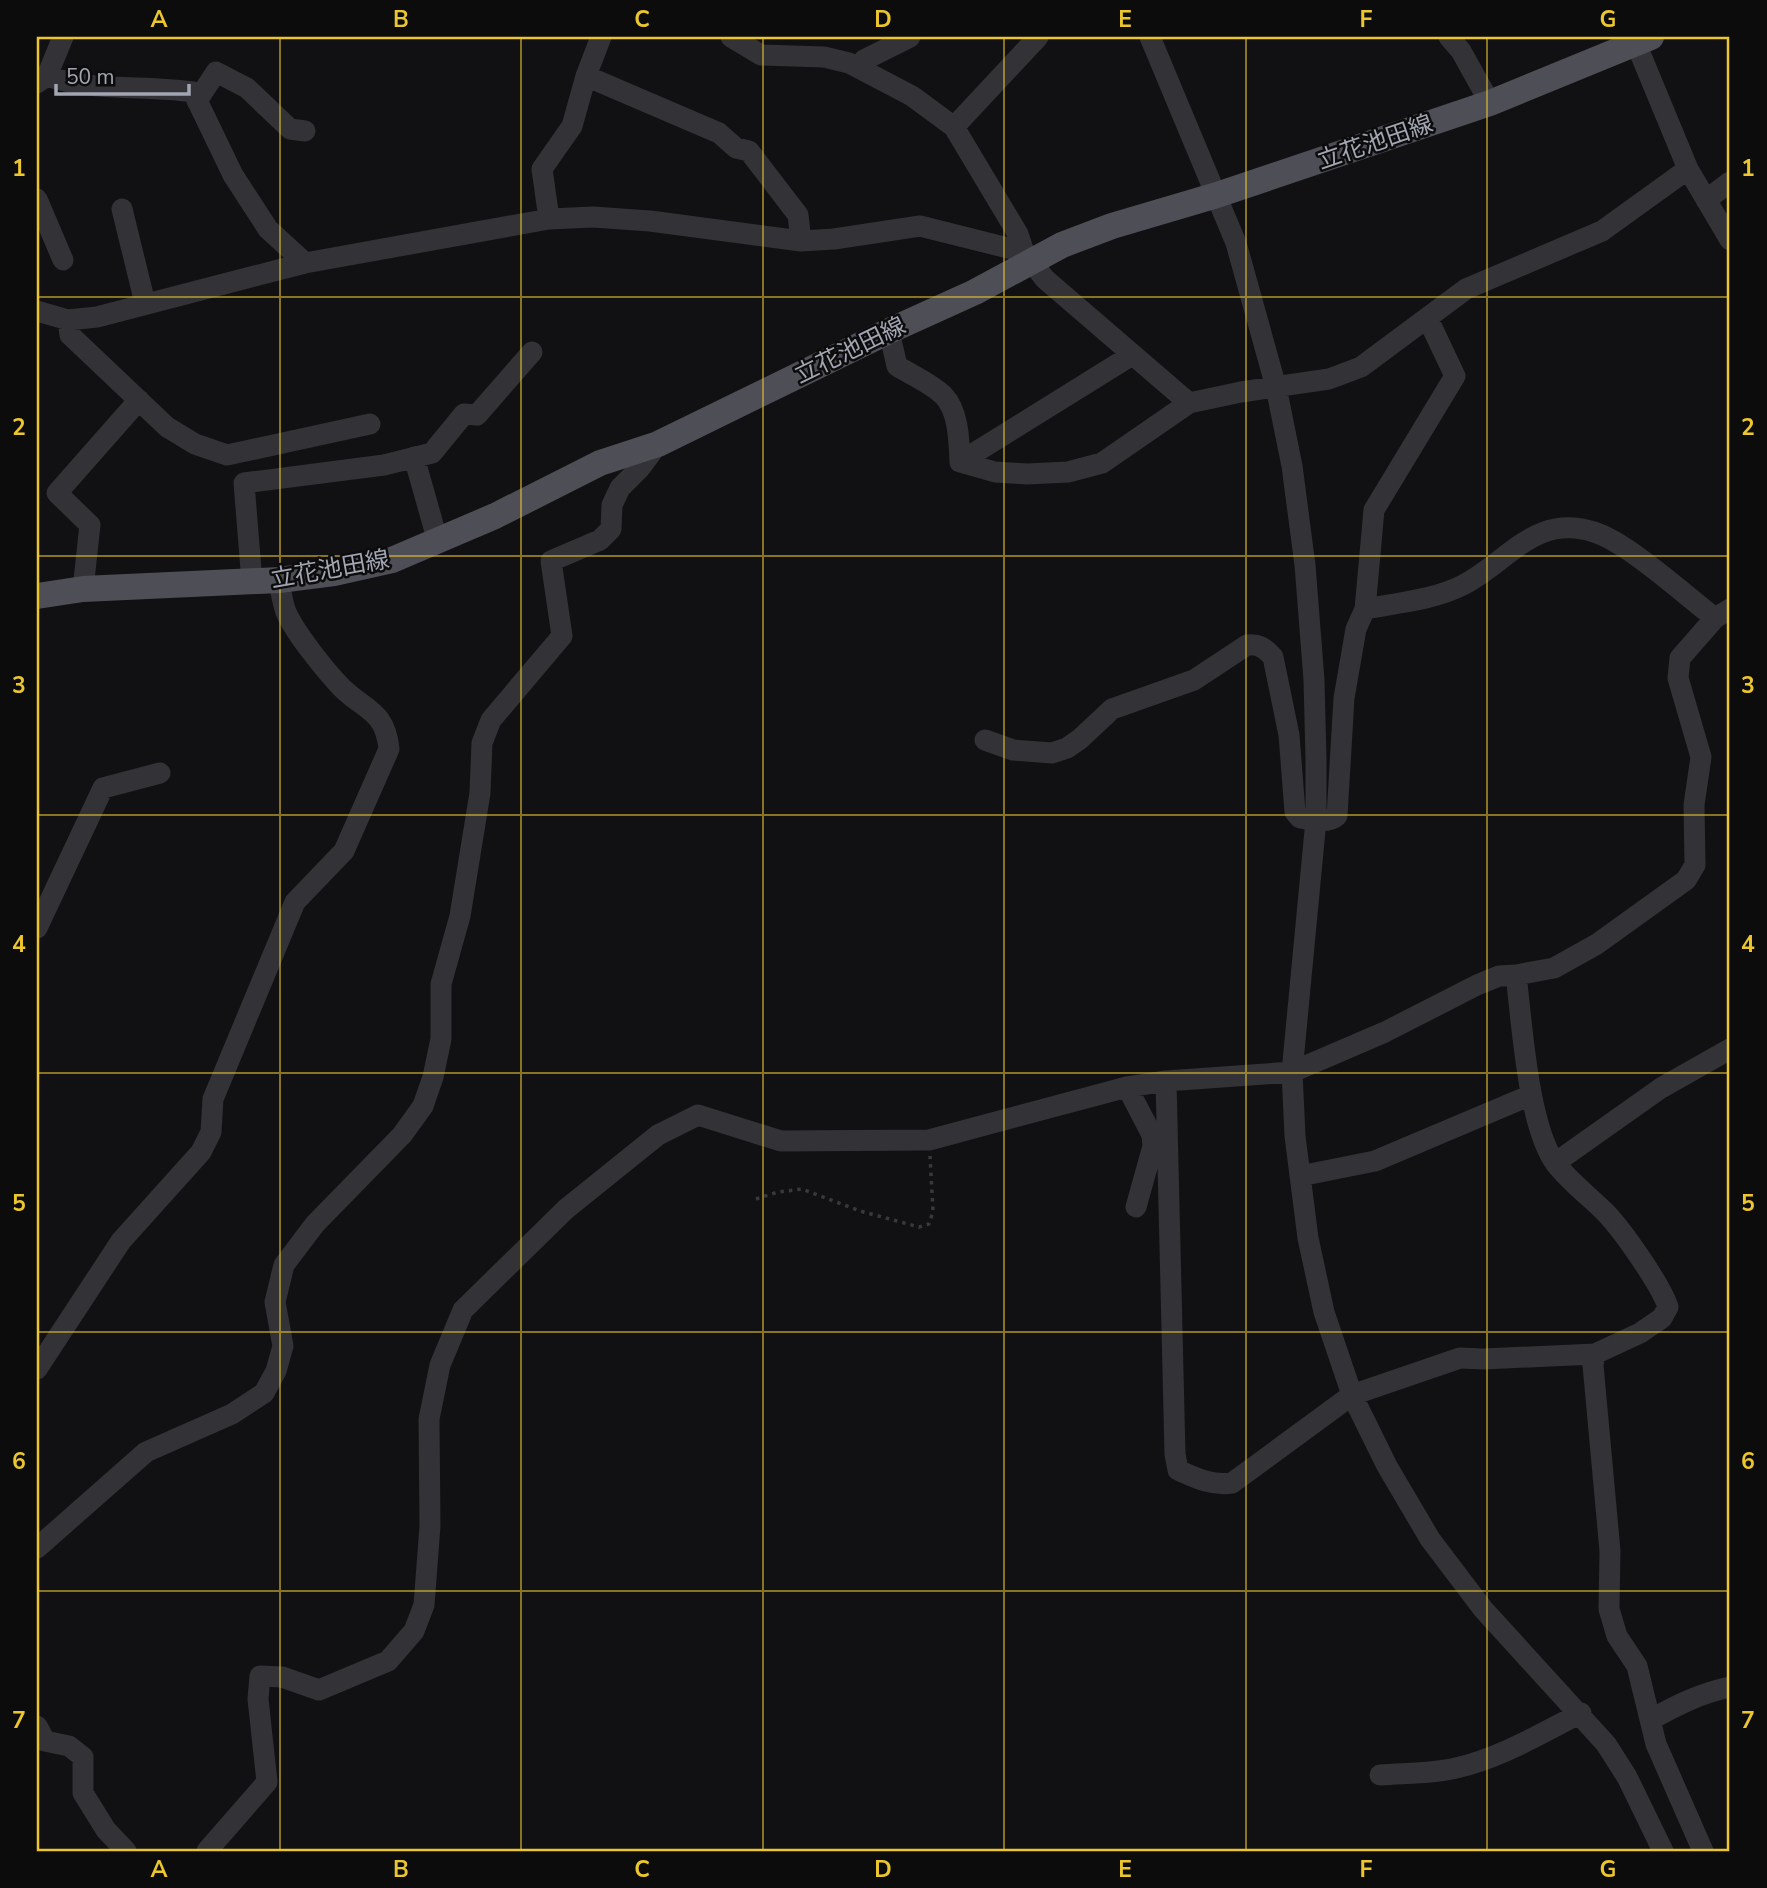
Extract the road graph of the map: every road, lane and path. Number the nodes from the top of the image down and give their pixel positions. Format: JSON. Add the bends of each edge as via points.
{"nodes":[{"id":1,"x":64,"y":37,"type":"edge"},
{"id":2,"x":601,"y":37,"type":"edge"},
{"id":3,"x":731,"y":37,"type":"edge"},
{"id":4,"x":909,"y":37,"type":"edge"},
{"id":5,"x":1038,"y":37,"type":"edge"},
{"id":6,"x":1150,"y":37,"type":"edge"},
{"id":7,"x":1449,"y":37,"type":"edge"},
{"id":8,"x":1632,"y":40,"type":"edge"},
{"id":9,"x":794,"y":46,"type":"edge"},
{"id":10,"x":863,"y":70,"type":"junction"},
{"id":11,"x":586,"y":76,"type":"junction"},
{"id":12,"x":42,"y":80,"type":"edge"},
{"id":13,"x":197,"y":101,"type":"junction"},
{"id":14,"x":1490,"y":103,"type":"junction"},
{"id":15,"x":954,"y":127,"type":"junction"},
{"id":16,"x":305,"y":131,"type":"dead end"},
{"id":17,"x":1688,"y":169,"type":"junction"},
{"id":18,"x":1730,"y":182,"type":"edge"},
{"id":19,"x":1217,"y":195,"type":"junction"},
{"id":20,"x":37,"y":199,"type":"edge"},
{"id":21,"x":1706,"y":200,"type":"junction"},
{"id":22,"x":122,"y":209,"type":"dead end"},
{"id":23,"x":549,"y":219,"type":"junction"},
{"id":24,"x":1730,"y":240,"type":"edge"},
{"id":25,"x":801,"y":241,"type":"junction"},
{"id":26,"x":1027,"y":256,"type":"junction"},
{"id":27,"x":63,"y":260,"type":"dead end"},
{"id":28,"x":305,"y":263,"type":"junction"},
{"id":29,"x":145,"y":303,"type":"junction"},
{"id":30,"x":37,"y":311,"type":"edge"},
{"id":31,"x":1428,"y":319,"type":"junction"},
{"id":32,"x":68,"y":320,"type":"junction"},
{"id":33,"x":888,"y":331,"type":"junction"},
{"id":34,"x":532,"y":352,"type":"dead end"},
{"id":35,"x":1132,"y":355,"type":"junction"},
{"id":36,"x":1276,"y":387,"type":"junction"},
{"id":37,"x":139,"y":400,"type":"junction"},
{"id":38,"x":1189,"y":403,"type":"junction"},
{"id":39,"x":370,"y":424,"type":"dead end"},
{"id":40,"x":296,"y":440,"type":"junction"},
{"id":41,"x":658,"y":444,"type":"junction"},
{"id":42,"x":414,"y":457,"type":"junction"},
{"id":43,"x":960,"y":462,"type":"junction"},
{"id":44,"x":300,"y":476,"type":"junction"},
{"id":45,"x":438,"y":542,"type":"junction"},
{"id":46,"x":279,"y":580,"type":"junction"},
{"id":47,"x":252,"y":582,"type":"junction"},
{"id":48,"x":83,"y":589,"type":"junction"},
{"id":49,"x":37,"y":596,"type":"edge"},
{"id":50,"x":1364,"y":609,"type":"junction"},
{"id":51,"x":1722,"y":614,"type":"edge"},
{"id":52,"x":985,"y":740,"type":"dead end"},
{"id":53,"x":160,"y":773,"type":"dead end"},
{"id":54,"x":1316,"y":820,"type":"junction"},
{"id":55,"x":37,"y":928,"type":"edge"},
{"id":56,"x":1516,"y":975,"type":"junction"},
{"id":57,"x":1730,"y":1049,"type":"edge"},
{"id":58,"x":1292,"y":1072,"type":"junction"},
{"id":59,"x":1166,"y":1081,"type":"junction"},
{"id":60,"x":1128,"y":1087,"type":"junction"},
{"id":61,"x":1531,"y":1094,"type":"junction"},
{"id":62,"x":929,"y":1140,"type":"junction"},
{"id":63,"x":1555,"y":1163,"type":"junction"},
{"id":64,"x":1300,"y":1175,"type":"junction"},
{"id":65,"x":756,"y":1199,"type":"dead end"},
{"id":66,"x":1136,"y":1207,"type":"dead end"},
{"id":67,"x":1594,"y":1354,"type":"junction"},
{"id":68,"x":37,"y":1369,"type":"edge"},
{"id":69,"x":1352,"y":1395,"type":"junction"},
{"id":70,"x":37,"y":1548,"type":"edge"},
{"id":71,"x":1730,"y":1687,"type":"edge"},
{"id":72,"x":1581,"y":1713,"type":"junction"},
{"id":73,"x":1652,"y":1719,"type":"junction"},
{"id":74,"x":37,"y":1726,"type":"edge"},
{"id":75,"x":1380,"y":1775,"type":"dead end"},
{"id":76,"x":126,"y":1851,"type":"edge"},
{"id":77,"x":207,"y":1851,"type":"edge"},
{"id":78,"x":1663,"y":1851,"type":"edge"},
{"id":79,"x":1703,"y":1851,"type":"edge"}],
"edges":[{"from":1,"to":12,"type":"street"},
{"from":2,"to":11,"type":"street"},
{"from":3,"to":9,"type":"street","via":[[761,55]]},
{"from":4,"to":10,"type":"street","via":[[864,60]]},
{"from":5,"to":15,"type":"street"},
{"from":6,"to":19,"type":"street"},
{"from":7,"to":14,"type":"street"},
{"from":8,"to":14,"type":"main road","name":"立花池田線"},
{"from":8,"to":17,"type":"street"},
{"from":9,"to":10,"type":"street"},
{"from":10,"to":15,"type":"street","via":[[912,96]]},
{"from":11,"to":23,"type":"street","via":[[572,126],[542,169]]},
{"from":11,"to":25,"type":"street","via":[[719,133],[736,148],[749,152],[798,215]]},
{"from":12,"to":13,"type":"street","via":[[170,88],[193,92]]},
{"from":13,"to":16,"type":"street","via":[[216,72],[247,88],[290,129]]},
{"from":13,"to":28,"type":"street","via":[[233,175],[268,229]]},
{"from":14,"to":19,"type":"main road","name":"立花池田線"},
{"from":15,"to":26,"type":"street"},
{"from":17,"to":21,"type":"street"},
{"from":17,"to":31,"type":"street","via":[[1602,231],[1466,289]]},
{"from":18,"to":21,"type":"street"},
{"from":19,"to":26,"type":"main road","name":"立花池田線"},
{"from":19,"to":36,"type":"street","via":[[1236,243]]},
{"from":20,"to":27,"type":"street"},
{"from":21,"to":24,"type":"street"},
{"from":22,"to":29,"type":"street"},
{"from":23,"to":25,"type":"street","via":[[650,221]]},
{"from":23,"to":28,"type":"street"},
{"from":25,"to":26,"type":"street","via":[[920,226]]},
{"from":26,"to":33,"type":"main road","name":"立花池田線","via":[[975,292]]},
{"from":26,"to":35,"type":"street","via":[[1045,279]]},
{"from":28,"to":29,"type":"street"},
{"from":29,"to":32,"type":"street"},
{"from":30,"to":32,"type":"street"},
{"from":31,"to":36,"type":"street","via":[[1361,367],[1329,379]]},
{"from":31,"to":50,"type":"street","via":[[1455,376],[1374,510]]},
{"from":32,"to":37,"type":"street","via":[[71,335]]},
{"from":33,"to":41,"type":"main road","name":"立花池田線"},
{"from":33,"to":43,"type":"street","via":[[897,366],[944,396],[950,405],[958,430]]},
{"from":34,"to":42,"type":"street","via":[[477,415],[464,414],[432,453]]},
{"from":35,"to":38,"type":"street"},
{"from":35,"to":43,"type":"street"},
{"from":36,"to":38,"type":"street"},
{"from":36,"to":54,"type":"street","via":[[1305,565],[1314,680]]},
{"from":37,"to":40,"type":"street","via":[[167,427],[195,444],[227,455]]},
{"from":37,"to":48,"type":"street","via":[[57,493],[90,525]]},
{"from":38,"to":43,"type":"street","via":[[1102,463],[1068,472],[995,472]]},
{"from":39,"to":40,"type":"street"},
{"from":40,"to":44,"type":"street"},
{"from":41,"to":45,"type":"main road","name":"立花池田線","via":[[600,463]]},
{"from":41,"to":70,"type":"street","via":[[620,488],[612,505],[611,529],[600,540],[551,561],[562,636],[491,720],[482,743],[480,793],[460,916],[441,984],[441,1039],[423,1106],[402,1135],[315,1224],[284,1265],[275,1302],[283,1346],[264,1393],[232,1414],[146,1451]]},
{"from":42,"to":44,"type":"street"},
{"from":42,"to":45,"type":"street"},
{"from":44,"to":47,"type":"street","via":[[244,484]]},
{"from":45,"to":46,"type":"main road","name":"立花池田線","via":[[393,560]]},
{"from":46,"to":47,"type":"main road","name":"立花池田線"},
{"from":46,"to":68,"type":"street","via":[[286,611],[310,649],[342,687],[382,720],[389,749],[344,851],[295,902],[213,1099],[211,1132],[201,1152],[121,1241]]},
{"from":47,"to":48,"type":"main road","name":"立花池田線"},
{"from":48,"to":49,"type":"main road","name":"立花池田線"},
{"from":50,"to":51,"type":"street","via":[[1465,585],[1525,540],[1562,527],[1595,532]]},
{"from":50,"to":54,"type":"street","via":[[1344,698],[1338,816]]},
{"from":51,"to":56,"type":"street","via":[[1680,658],[1678,678],[1702,757],[1694,805],[1695,865],[1686,880],[1597,944],[1554,968]]},
{"from":52,"to":54,"type":"street","via":[[1013,750],[1052,753],[1067,748],[1112,709],[1194,680],[1247,645],[1256,645],[1272,657],[1289,735],[1295,812],[1300,818]]},
{"from":53,"to":55,"type":"street","via":[[103,788]]},
{"from":54,"to":58,"type":"street"},
{"from":56,"to":58,"type":"street","via":[[1477,985]]},
{"from":56,"to":61,"type":"street"},
{"from":57,"to":63,"type":"street","via":[[1661,1088]]},
{"from":58,"to":59,"type":"street"},
{"from":58,"to":64,"type":"street"},
{"from":59,"to":60,"type":"street"},
{"from":59,"to":69,"type":"street","via":[[1178,1470],[1200,1480],[1232,1483]]},
{"from":60,"to":62,"type":"street"},
{"from":60,"to":66,"type":"street","via":[[1153,1146]]},
{"from":61,"to":63,"type":"street"},
{"from":61,"to":64,"type":"street","via":[[1374,1161]]},
{"from":62,"to":65,"type":"path","via":[[933,1211],[929,1224],[919,1227],[860,1211],[802,1189]]},
{"from":62,"to":77,"type":"street","via":[[781,1141],[698,1115],[658,1135],[566,1209],[463,1310],[440,1365],[429,1419],[425,1605],[414,1632],[388,1661],[319,1690],[282,1677],[260,1676],[258,1699],[267,1782]]},
{"from":63,"to":67,"type":"street","via":[[1609,1216],[1668,1307],[1662,1318],[1640,1333]]},
{"from":64,"to":69,"type":"street","via":[[1324,1312]]},
{"from":67,"to":69,"type":"street","via":[[1460,1358]]},
{"from":67,"to":73,"type":"street","via":[[1610,1551],[1609,1609],[1617,1636],[1637,1666]]},
{"from":69,"to":72,"type":"street","via":[[1430,1539],[1483,1609]]},
{"from":71,"to":73,"type":"street","via":[[1684,1701]]},
{"from":72,"to":75,"type":"street","via":[[1477,1762],[1453,1769]]},
{"from":72,"to":78,"type":"street","via":[[1627,1777]]},
{"from":73,"to":79,"type":"street","via":[[1656,1744]]},
{"from":74,"to":76,"type":"street","via":[[45,1741],[69,1746],[83,1757],[83,1793],[106,1830]]}]}
